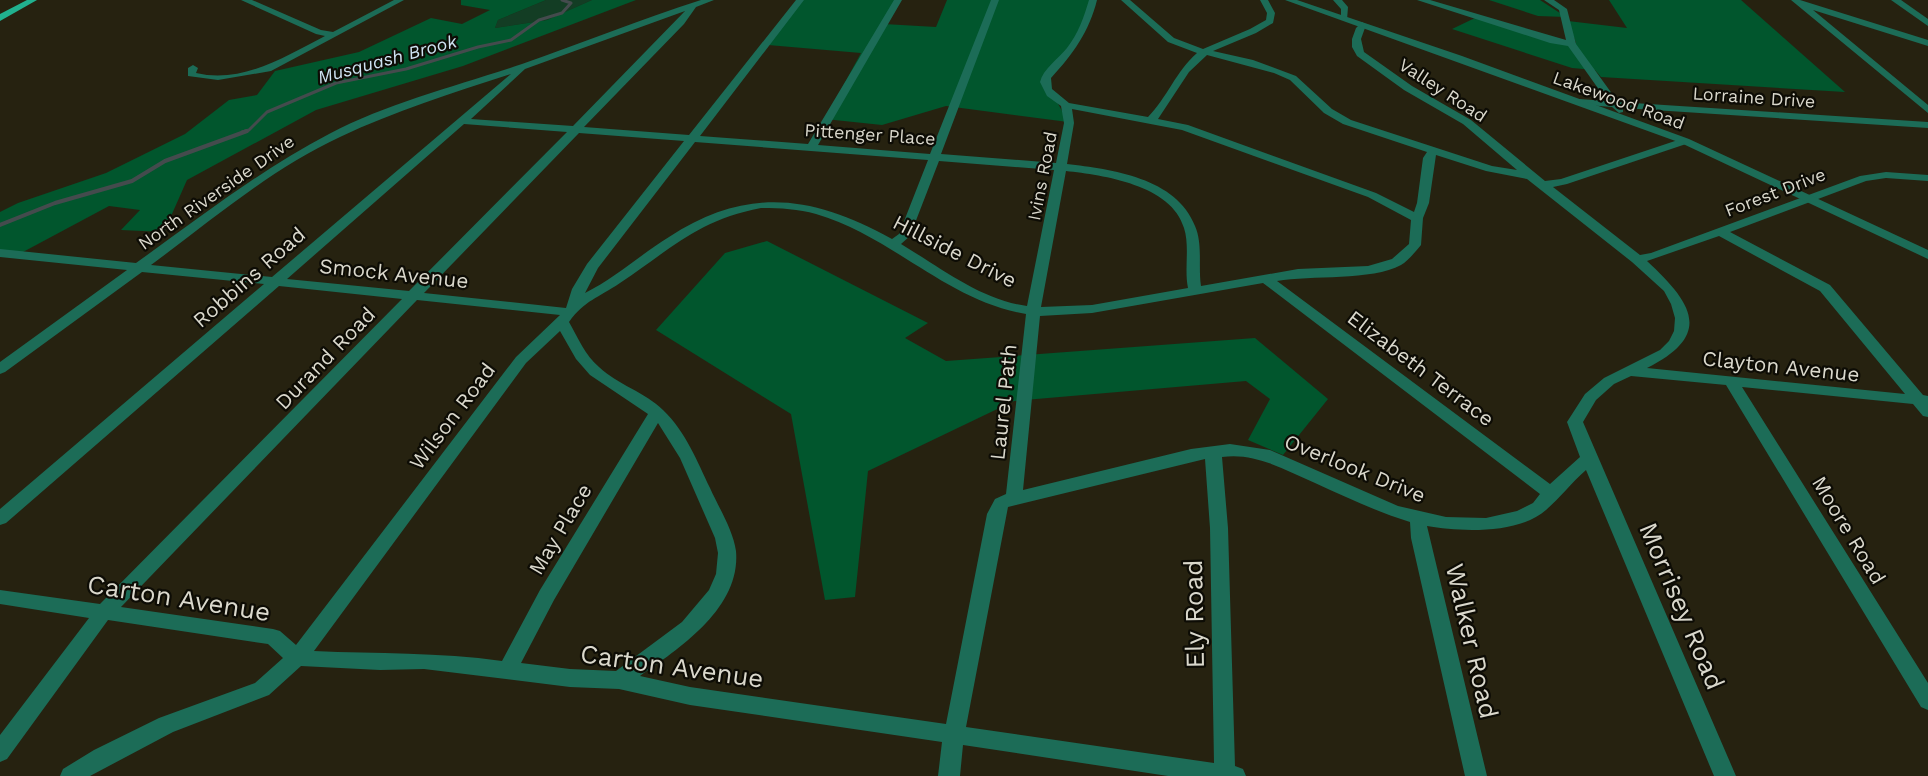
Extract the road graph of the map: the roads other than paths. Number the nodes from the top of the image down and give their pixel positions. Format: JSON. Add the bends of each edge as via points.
{"nodes":[{"id":1,"x":33,"y":0,"type":"edge"},
{"id":2,"x":245,"y":0,"type":"edge"},
{"id":3,"x":400,"y":0,"type":"edge"},
{"id":4,"x":710,"y":0,"type":"edge"},
{"id":5,"x":800,"y":0,"type":"edge"},
{"id":6,"x":898,"y":0,"type":"edge"},
{"id":7,"x":995,"y":0,"type":"edge"},
{"id":8,"x":1093,"y":0,"type":"edge"},
{"id":9,"x":1125,"y":0,"type":"edge"},
{"id":10,"x":1264,"y":0,"type":"edge"},
{"id":11,"x":1289,"y":0,"type":"edge"},
{"id":12,"x":1336,"y":0,"type":"edge"},
{"id":13,"x":1421,"y":0,"type":"edge"},
{"id":14,"x":1548,"y":0,"type":"edge"},
{"id":15,"x":1895,"y":0,"type":"edge"},
{"id":16,"x":1796,"y":1,"type":"edge"},
{"id":17,"x":694,"y":4,"type":"junction"},
{"id":18,"x":0,"y":18,"type":"edge"},
{"id":19,"x":1344,"y":18,"type":"junction"},
{"id":20,"x":1928,"y":23,"type":"edge"},
{"id":21,"x":1362,"y":25,"type":"junction"},
{"id":22,"x":331,"y":34,"type":"junction"},
{"id":23,"x":1928,"y":43,"type":"edge"},
{"id":24,"x":1571,"y":44,"type":"junction"},
{"id":25,"x":1206,"y":52,"type":"junction"},
{"id":26,"x":525,"y":66,"type":"junction"},
{"id":27,"x":193,"y":68,"type":"dead end"},
{"id":28,"x":1579,"y":102,"type":"junction"},
{"id":29,"x":1615,"y":104,"type":"junction"},
{"id":30,"x":1066,"y":105,"type":"junction"},
{"id":31,"x":1928,"y":110,"type":"edge"},
{"id":32,"x":1625,"y":119,"type":"junction"},
{"id":33,"x":1151,"y":120,"type":"junction"},
{"id":34,"x":462,"y":121,"type":"junction"},
{"id":35,"x":1928,"y":125,"type":"edge"},
{"id":36,"x":576,"y":129,"type":"junction"},
{"id":37,"x":692,"y":138,"type":"junction"},
{"id":38,"x":1685,"y":141,"type":"junction"},
{"id":39,"x":811,"y":148,"type":"junction"},
{"id":40,"x":1434,"y":150,"type":"junction"},
{"id":41,"x":934,"y":157,"type":"junction"},
{"id":42,"x":1061,"y":167,"type":"junction"},
{"id":43,"x":1531,"y":176,"type":"junction"},
{"id":44,"x":1928,"y":178,"type":"edge"},
{"id":45,"x":1545,"y":185,"type":"junction"},
{"id":46,"x":1808,"y":199,"type":"junction"},
{"id":47,"x":1417,"y":218,"type":"junction"},
{"id":48,"x":1720,"y":232,"type":"junction"},
{"id":49,"x":892,"y":245,"type":"junction"},
{"id":50,"x":0,"y":253,"type":"edge"},
{"id":51,"x":1928,"y":255,"type":"edge"},
{"id":52,"x":1637,"y":259,"type":"junction"},
{"id":53,"x":140,"y":267,"type":"junction"},
{"id":54,"x":1266,"y":279,"type":"junction"},
{"id":55,"x":276,"y":281,"type":"junction"},
{"id":56,"x":1195,"y":291,"type":"junction"},
{"id":57,"x":416,"y":295,"type":"junction"},
{"id":58,"x":569,"y":312,"type":"junction"},
{"id":59,"x":1033,"y":312,"type":"junction"},
{"id":60,"x":0,"y":355,"type":"edge"},
{"id":61,"x":15,"y":357,"type":"junction"},
{"id":62,"x":0,"y":369,"type":"edge"},
{"id":63,"x":1630,"y":371,"type":"junction"},
{"id":64,"x":1732,"y":383,"type":"junction"},
{"id":65,"x":1925,"y":405,"type":"edge"},
{"id":66,"x":657,"y":413,"type":"junction"},
{"id":67,"x":1213,"y":451,"type":"junction"},
{"id":68,"x":1589,"y":459,"type":"junction"},
{"id":69,"x":1550,"y":493,"type":"junction"},
{"id":70,"x":1014,"y":497,"type":"junction"},
{"id":71,"x":1418,"y":518,"type":"junction"},
{"id":72,"x":0,"y":519,"type":"edge"},
{"id":73,"x":0,"y":597,"type":"edge"},
{"id":74,"x":104,"y":612,"type":"junction"},
{"id":75,"x":297,"y":658,"type":"junction"},
{"id":76,"x":507,"y":670,"type":"junction"},
{"id":77,"x":619,"y":680,"type":"junction"},
{"id":78,"x":1928,"y":701,"type":"edge"},
{"id":79,"x":954,"y":735,"type":"junction"},
{"id":80,"x":0,"y":752,"type":"edge"},
{"id":81,"x":1228,"y":775,"type":"edge"},
{"id":82,"x":71,"y":776,"type":"edge"},
{"id":83,"x":949,"y":776,"type":"edge"},
{"id":84,"x":1476,"y":776,"type":"edge"},
{"id":85,"x":1725,"y":776,"type":"edge"}],
"edges":[{"from":1,"to":18,"type":"main road"},
{"from":2,"to":22,"type":"street"},
{"from":3,"to":22,"type":"street"},
{"from":4,"to":17,"type":"street","name":"North Riverside Drive"},
{"from":5,"to":37,"type":"street","name":"Wilson Road"},
{"from":6,"to":39,"type":"street"},
{"from":7,"to":41,"type":"street"},
{"from":8,"to":30,"type":"street","name":"Ivins Road","via":[[1081,37],[1044,82],[1047,90]]},
{"from":9,"to":25,"type":"street","via":[[1171,40]]},
{"from":10,"to":25,"type":"street","via":[[1272,18],[1268,23]]},
{"from":11,"to":19,"type":"street","name":"Lakewood Road"},
{"from":12,"to":19,"type":"street","via":[[1345,9]]},
{"from":13,"to":24,"type":"street"},
{"from":14,"to":24,"type":"street","via":[[1563,9]]},
{"from":15,"to":20,"type":"street"},
{"from":16,"to":23,"type":"street"},
{"from":16,"to":31,"type":"street"},
{"from":17,"to":26,"type":"street","name":"North Riverside Drive"},
{"from":17,"to":36,"type":"street","name":"Durand Road"},
{"from":19,"to":21,"type":"street","name":"Lakewood Road"},
{"from":21,"to":28,"type":"street","name":"Lakewood Road"},
{"from":21,"to":43,"type":"street","name":"Valley Road","via":[[1356,48],[1360,54],[1467,122]]},
{"from":22,"to":27,"type":"street","via":[[268,69],[253,73],[206,77],[191,74]]},
{"from":24,"to":29,"type":"street"},
{"from":25,"to":33,"type":"street","via":[[1197,57]]},
{"from":25,"to":40,"type":"street","via":[[1277,71],[1293,78],[1321,106],[1341,119]]},
{"from":26,"to":34,"type":"street","name":"Robbins Road"},
{"from":26,"to":53,"type":"street","name":"North Riverside Drive","via":[[411,103],[335,135],[274,170]]},
{"from":28,"to":29,"type":"street","name":"Lorraine Drive"},
{"from":28,"to":32,"type":"street","name":"Lakewood Road"},
{"from":29,"to":32,"type":"street"},
{"from":29,"to":35,"type":"street","name":"Lorraine Drive"},
{"from":30,"to":33,"type":"street"},
{"from":30,"to":42,"type":"street","name":"Ivins Road","via":[[1069,123]]},
{"from":32,"to":38,"type":"street","name":"Lakewood Road"},
{"from":33,"to":47,"type":"street","via":[[1184,127],[1332,180]]},
{"from":34,"to":36,"type":"street","name":"Pittenger Place"},
{"from":34,"to":55,"type":"street","name":"Robbins Road"},
{"from":36,"to":37,"type":"street","name":"Pittenger Place"},
{"from":36,"to":57,"type":"street","name":"Durand Road"},
{"from":37,"to":39,"type":"street","name":"Pittenger Place"},
{"from":37,"to":58,"type":"street","name":"Wilson Road","via":[[592,267]]},
{"from":38,"to":45,"type":"street"},
{"from":38,"to":46,"type":"street","name":"Lakewood Road"},
{"from":39,"to":41,"type":"street","name":"Pittenger Place"},
{"from":40,"to":43,"type":"street","via":[[1499,171]]},
{"from":40,"to":47,"type":"street","name":"Hillside Drive"},
{"from":41,"to":42,"type":"street","name":"Pittenger Place"},
{"from":41,"to":49,"type":"street","via":[[904,236]]},
{"from":42,"to":56,"type":"street","name":"Pittenger Place","via":[[1125,177],[1180,209],[1190,228]]},
{"from":42,"to":59,"type":"street","name":"Ivins Road"},
{"from":43,"to":45,"type":"street"},
{"from":44,"to":46,"type":"street","name":"Forest Drive","via":[[1875,176]]},
{"from":45,"to":52,"type":"street"},
{"from":46,"to":48,"type":"street","name":"Forest Drive"},
{"from":46,"to":51,"type":"street","name":"Lakewood Road"},
{"from":47,"to":54,"type":"street","name":"Hillside Drive","via":[[1417,237],[1412,249],[1386,267]]},
{"from":48,"to":52,"type":"street","name":"Forest Drive"},
{"from":48,"to":65,"type":"street","via":[[1825,288]]},
{"from":49,"to":58,"type":"street","name":"Hillside Drive","via":[[834,214],[812,207],[769,205],[734,210],[699,223]]},
{"from":49,"to":59,"type":"street","name":"Hillside Drive","via":[[993,301]]},
{"from":50,"to":53,"type":"street","name":"Smock Avenue"},
{"from":52,"to":63,"type":"street","via":[[1670,289],[1682,324],[1678,338],[1665,353]]},
{"from":53,"to":55,"type":"street","name":"Smock Avenue"},
{"from":53,"to":61,"type":"street","name":"North Riverside Drive"},
{"from":54,"to":56,"type":"street","name":"Hillside Drive"},
{"from":54,"to":69,"type":"street","name":"Elizabeth Terrace"},
{"from":55,"to":57,"type":"street","name":"Smock Avenue"},
{"from":55,"to":72,"type":"street","name":"Robbins Road"},
{"from":56,"to":59,"type":"street","name":"Hillside Drive","via":[[1084,310]]},
{"from":57,"to":58,"type":"street","name":"Smock Avenue"},
{"from":57,"to":74,"type":"street","name":"Durand Road"},
{"from":58,"to":66,"type":"street","via":[[588,365]]},
{"from":58,"to":75,"type":"street","name":"Wilson Road","via":[[520,360]]},
{"from":59,"to":70,"type":"street","name":"Laurel Path"},
{"from":60,"to":61,"type":"street"},
{"from":61,"to":62,"type":"street","name":"North Riverside Drive"},
{"from":63,"to":64,"type":"street","name":"Clayton Avenue"},
{"from":63,"to":68,"type":"street","via":[[1609,381],[1575,418]]},
{"from":64,"to":65,"type":"street","name":"Clayton Avenue"},
{"from":64,"to":78,"type":"street","name":"Moore Road"},
{"from":66,"to":76,"type":"street","name":"May Place","via":[[547,594]]},
{"from":66,"to":77,"type":"street","via":[[680,442],[708,502],[727,550],[727,567],[715,594],[689,628]]},
{"from":67,"to":70,"type":"street","name":"Overlook Drive"},
{"from":67,"to":71,"type":"street","name":"Overlook Drive","via":[[1264,454]]},
{"from":67,"to":81,"type":"street","name":"Ely Road"},
{"from":68,"to":69,"type":"street","name":"Overlook Drive"},
{"from":68,"to":85,"type":"street","name":"Morrisey Road"},
{"from":69,"to":71,"type":"street","name":"Overlook Drive","via":[[1539,507],[1504,521],[1465,525]]},
{"from":70,"to":79,"type":"street","via":[[1001,503],[996,514]]},
{"from":71,"to":84,"type":"street","name":"Walker Road"},
{"from":73,"to":74,"type":"street","name":"Carton Avenue"},
{"from":74,"to":75,"type":"street","name":"Carton Avenue","via":[[273,637]]},
{"from":74,"to":80,"type":"street","name":"Durand Road"},
{"from":75,"to":76,"type":"street","name":"Carton Avenue","via":[[424,661]]},
{"from":75,"to":82,"type":"street","name":"Wilson Road","via":[[262,688],[166,725]]},
{"from":76,"to":77,"type":"street","name":"Carton Avenue"},
{"from":77,"to":79,"type":"street","name":"Carton Avenue","via":[[690,696]]},
{"from":79,"to":81,"type":"street","name":"Carton Avenue"},
{"from":79,"to":83,"type":"street"}]}
